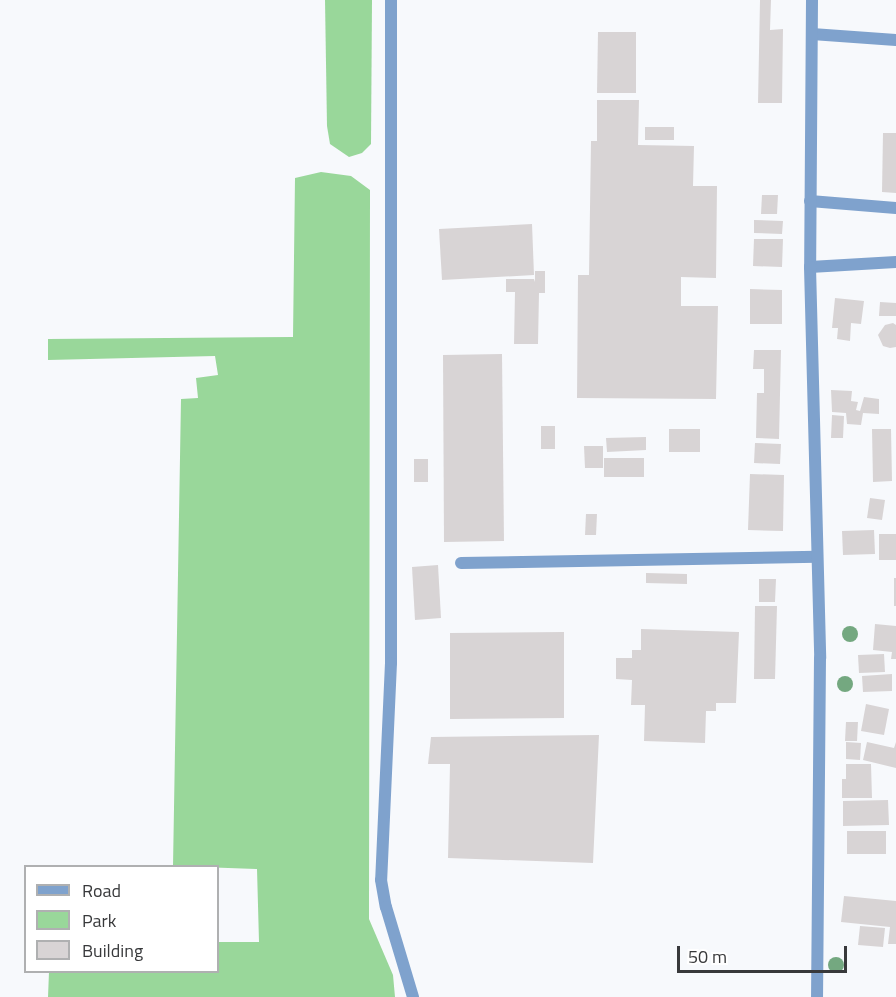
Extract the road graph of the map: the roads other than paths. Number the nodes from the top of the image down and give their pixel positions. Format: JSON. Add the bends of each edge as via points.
{"nodes":[{"id":1,"x":391,"y":0,"type":"edge"},
{"id":2,"x":812,"y":0,"type":"edge"},
{"id":3,"x":812,"y":34,"type":"junction"},
{"id":4,"x":896,"y":40,"type":"edge"},
{"id":5,"x":810,"y":201,"type":"junction"},
{"id":6,"x":896,"y":208,"type":"edge"},
{"id":7,"x":896,"y":262,"type":"edge"},
{"id":8,"x":810,"y":267,"type":"junction"},
{"id":9,"x":817,"y":557,"type":"junction"},
{"id":10,"x":461,"y":563,"type":"dead end"},
{"id":11,"x":413,"y":997,"type":"edge"},
{"id":12,"x":817,"y":997,"type":"edge"}],
"edges":[{"from":1,"to":11,"type":"street","via":[[391,663],[381,880]]},
{"from":2,"to":3,"type":"street"},
{"from":3,"to":4,"type":"street"},
{"from":3,"to":5,"type":"street"},
{"from":5,"to":6,"type":"street"},
{"from":5,"to":8,"type":"street"},
{"from":7,"to":8,"type":"street"},
{"from":8,"to":9,"type":"street"},
{"from":9,"to":10,"type":"street"},
{"from":9,"to":12,"type":"street"}]}
